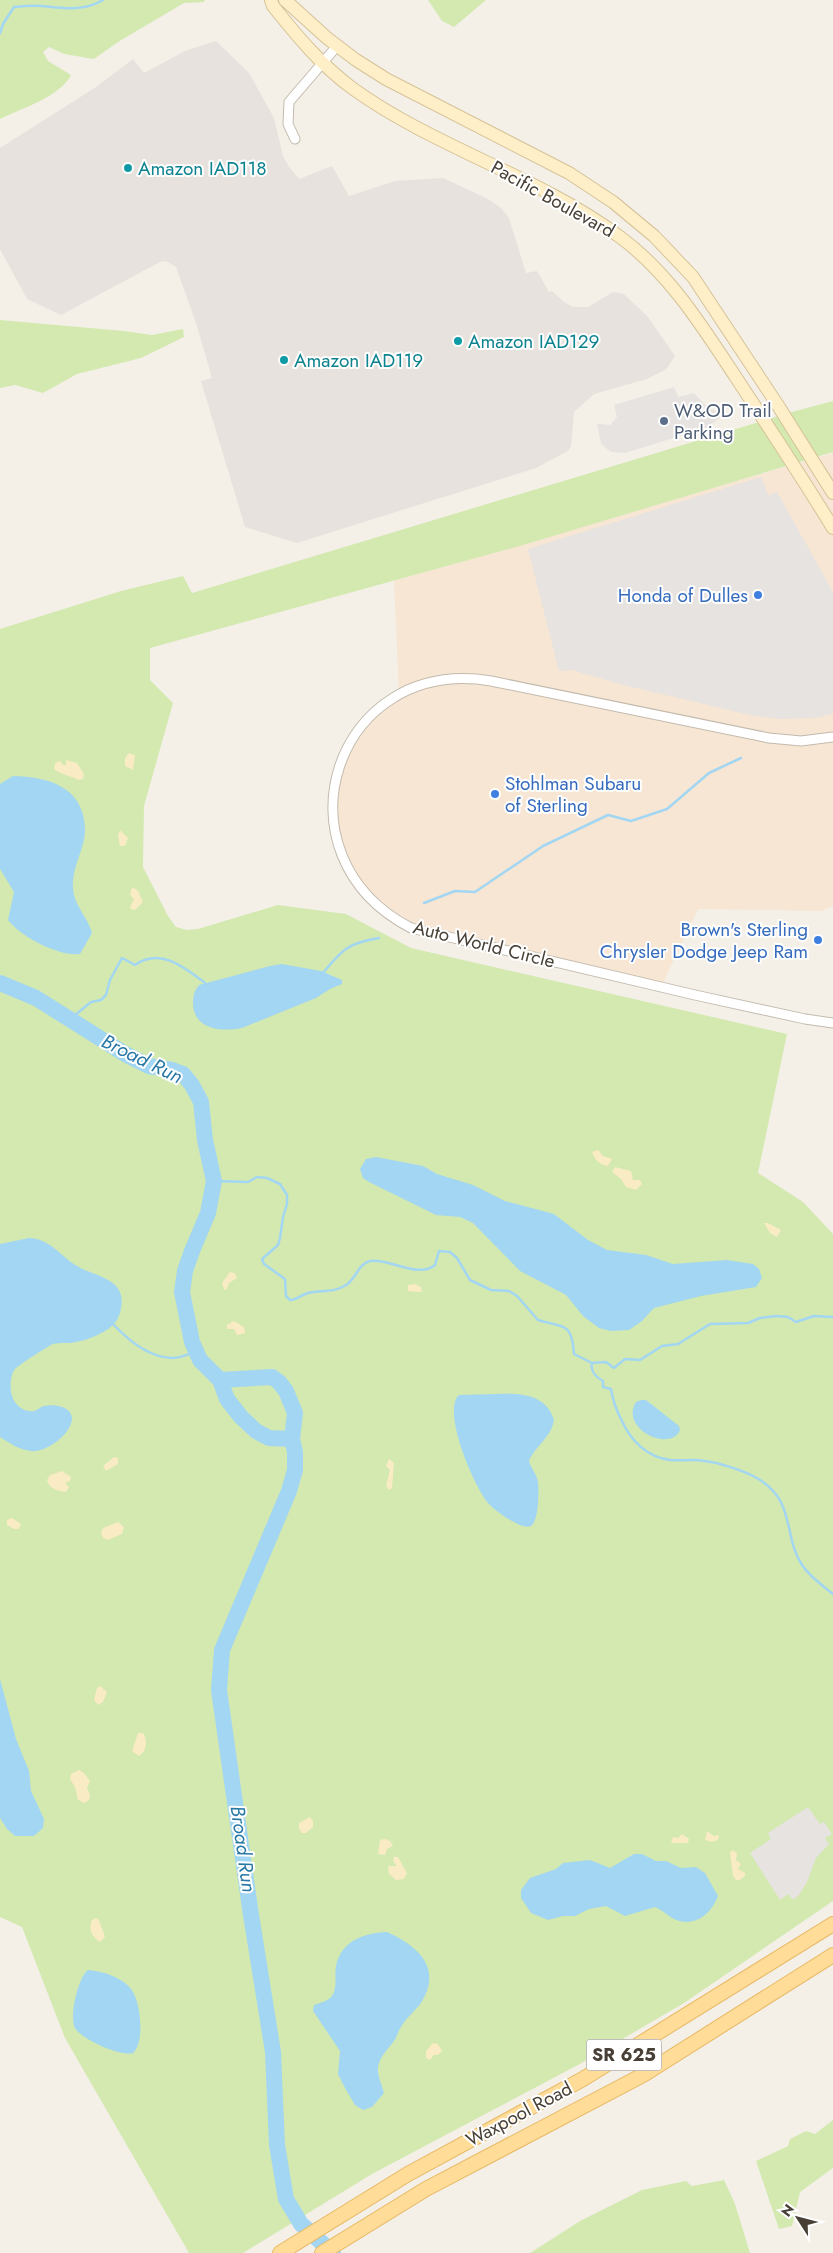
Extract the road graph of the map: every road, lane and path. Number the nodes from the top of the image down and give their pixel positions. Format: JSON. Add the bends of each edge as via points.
{"nodes":[{"id":1,"x":271,"y":0,"type":"edge"},
{"id":2,"x":285,"y":0,"type":"edge"},
{"id":3,"x":337,"y":46,"type":"junction"},
{"id":4,"x":321,"y":62,"type":"junction"},
{"id":5,"x":295,"y":140,"type":"dead end"},
{"id":6,"x":833,"y":494,"type":"edge"},
{"id":7,"x":833,"y":528,"type":"edge"},
{"id":8,"x":833,"y":737,"type":"edge"},
{"id":9,"x":833,"y":1023,"type":"edge"},
{"id":10,"x":833,"y":1924,"type":"edge"},
{"id":11,"x":833,"y":1954,"type":"edge"},
{"id":12,"x":282,"y":2252,"type":"edge"},
{"id":13,"x":322,"y":2253,"type":"edge"}],
"edges":[{"from":1,"to":4,"type":"main road","name":"Pacific Boulevard","via":[[290,28]]},
{"from":2,"to":3,"type":"main road","name":"Pacific Boulevard"},
{"from":3,"to":4,"type":"street"},
{"from":3,"to":6,"type":"main road","name":"Pacific Boulevard","via":[[386,79],[596,189],[668,249],[693,277]]},
{"from":4,"to":5,"type":"street","via":[[289,102],[288,124]]},
{"from":4,"to":7,"type":"main road","name":"Pacific Boulevard","via":[[352,88],[380,105],[579,210],[643,256],[682,299],[798,470]]},
{"from":8,"to":9,"type":"street","name":"Auto World Circle","via":[[770,738],[491,681],[444,679],[399,694],[362,725],[345,752],[336,779],[332,809],[340,851],[360,888],[379,908],[411,928],[695,995]]},
{"from":10,"to":12,"type":"main road","name":"Waxpool Road","number":"SR 625","via":[[583,2079],[408,2174]]},
{"from":11,"to":13,"type":"main road","name":"Waxpool Road","number":"SR 625","via":[[644,2075],[426,2189]]}]}
